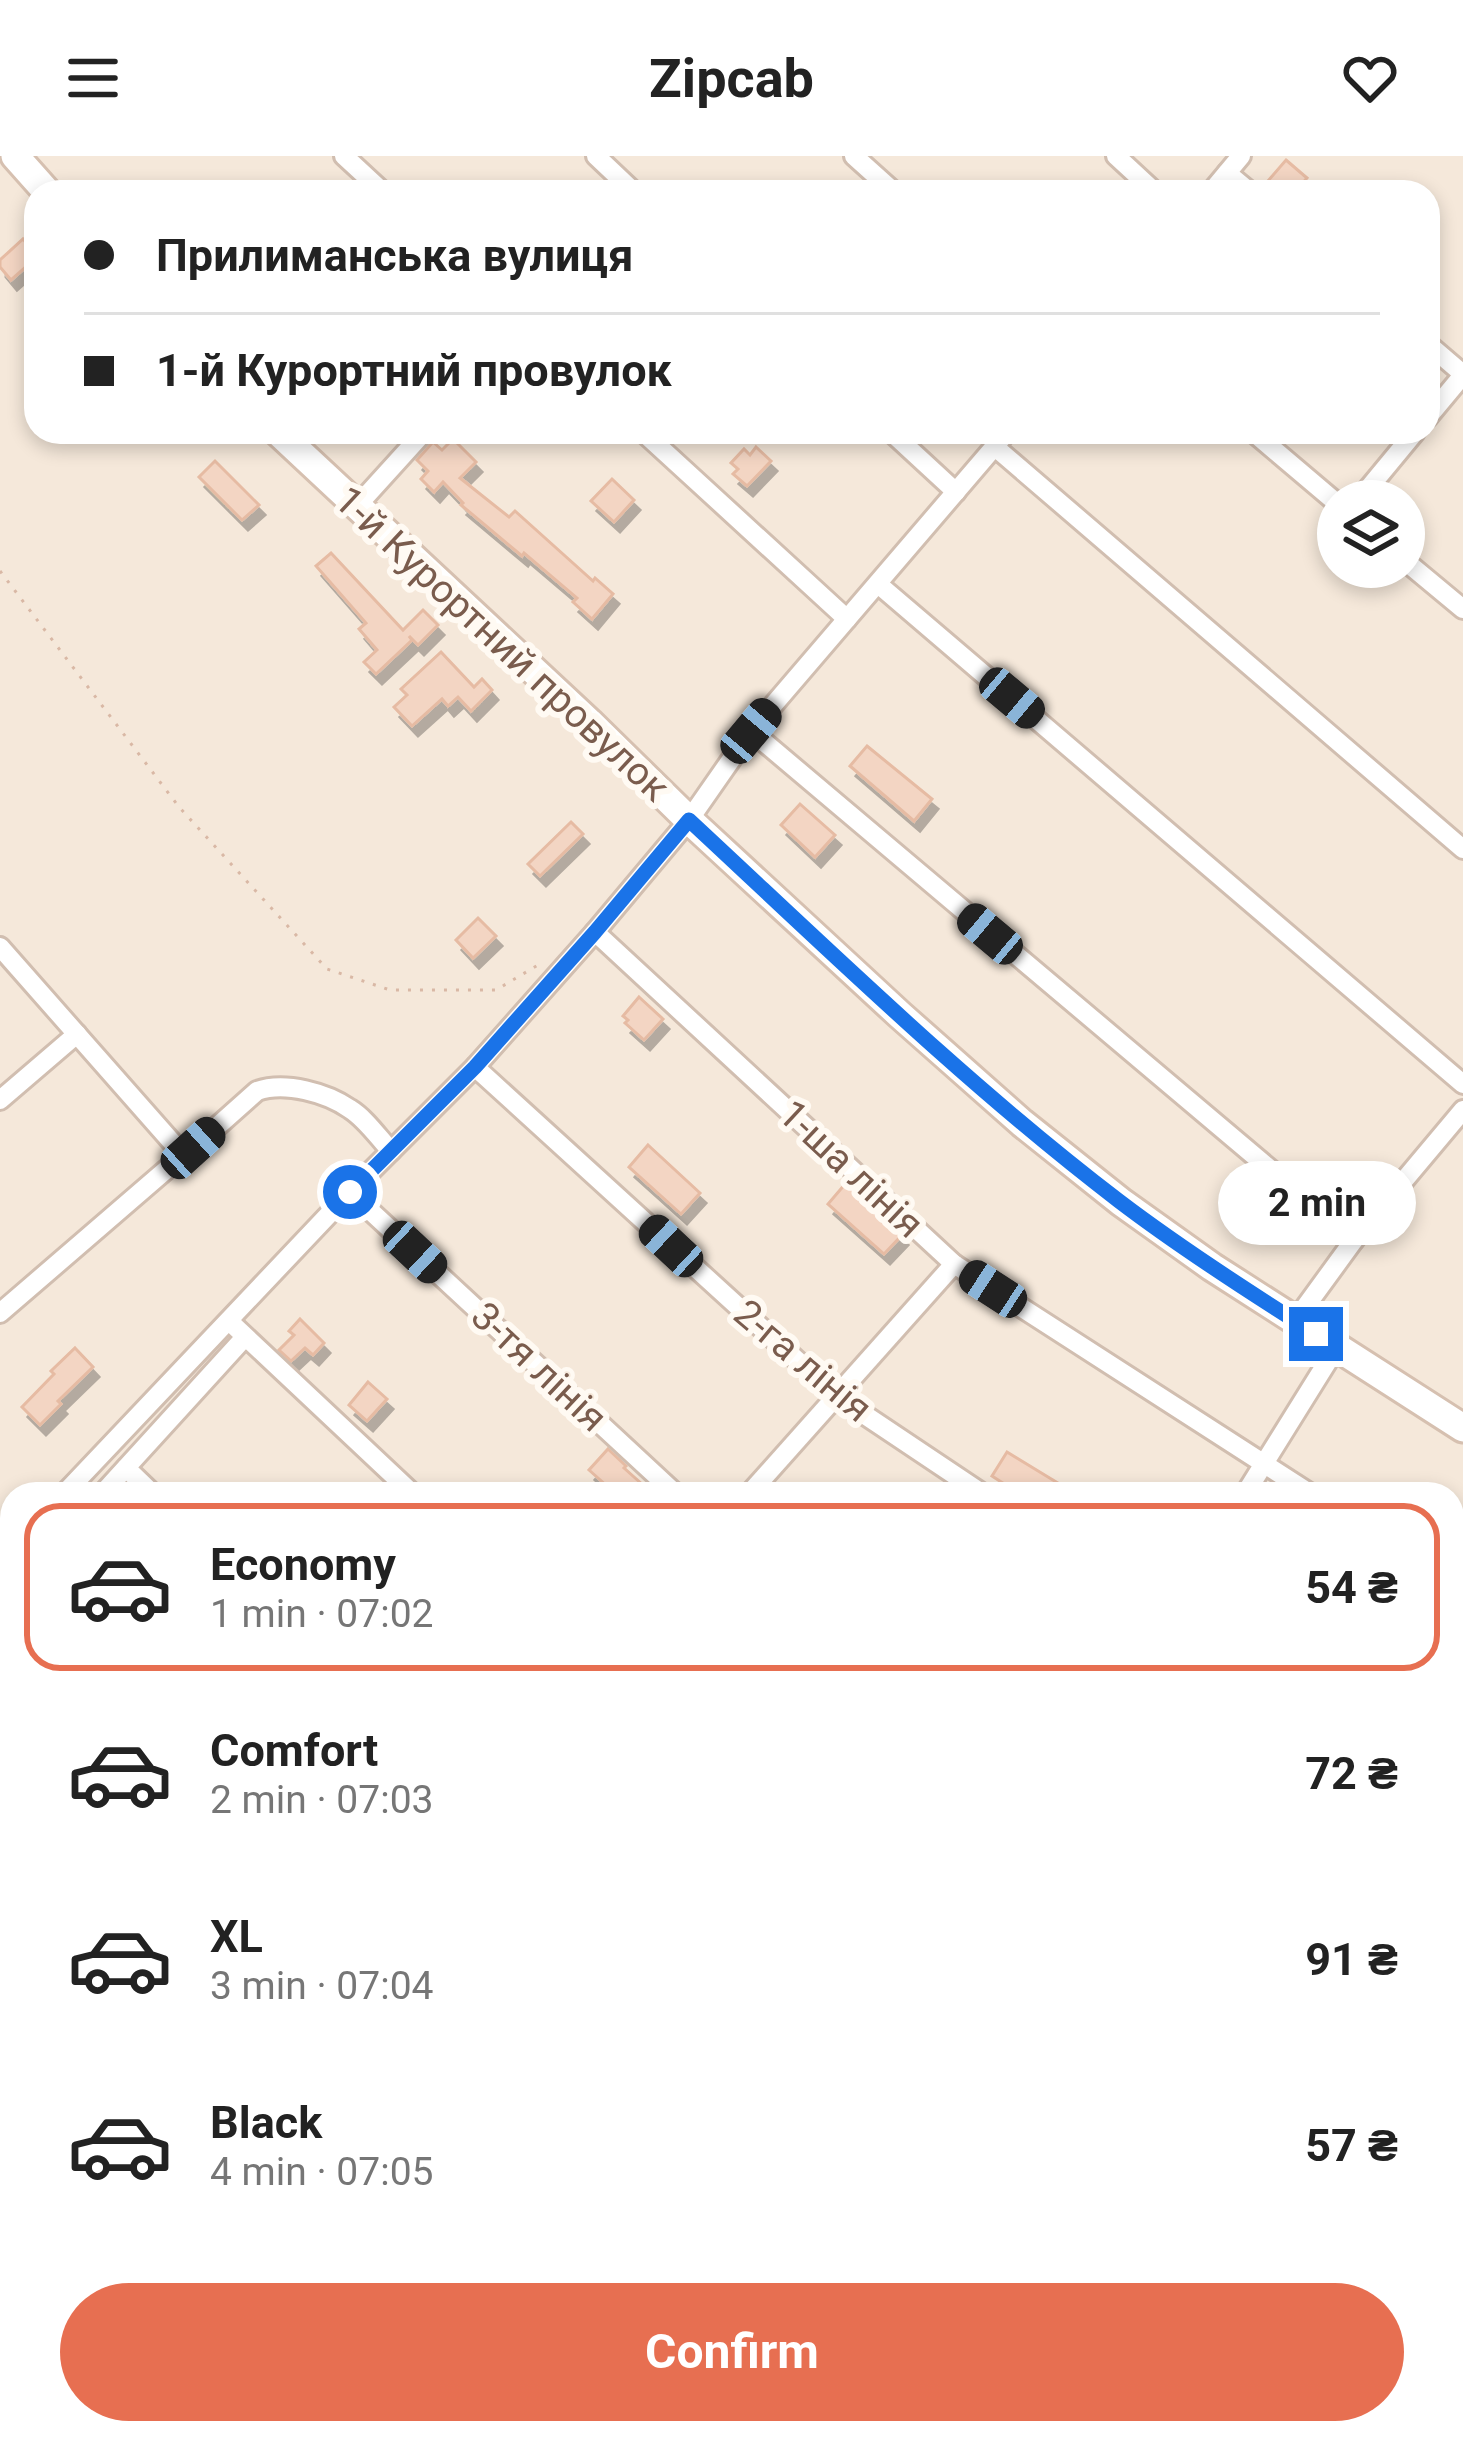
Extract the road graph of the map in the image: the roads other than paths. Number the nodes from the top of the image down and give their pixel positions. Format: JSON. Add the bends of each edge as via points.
{"nodes":[{"id":1,"x":15,"y":156,"type":"edge"},
{"id":2,"x":344,"y":156,"type":"edge"},
{"id":3,"x":596,"y":156,"type":"edge"},
{"id":4,"x":854,"y":156,"type":"edge"},
{"id":5,"x":1116,"y":156,"type":"edge"},
{"id":6,"x":1241,"y":156,"type":"edge"},
{"id":7,"x":1227,"y":173,"type":"junction"},
{"id":8,"x":36,"y":180,"type":"edge"},
{"id":9,"x":370,"y":180,"type":"edge"},
{"id":10,"x":621,"y":180,"type":"edge"},
{"id":11,"x":881,"y":180,"type":"edge"},
{"id":12,"x":1142,"y":180,"type":"edge"},
{"id":13,"x":1221,"y":180,"type":"edge"},
{"id":14,"x":1235,"y":180,"type":"edge"},
{"id":15,"x":1440,"y":354,"type":"edge"},
{"id":16,"x":1463,"y":374,"type":"edge"},
{"id":17,"x":1440,"y":402,"type":"edge"},
{"id":18,"x":290,"y":444,"type":"edge"},
{"id":19,"x":413,"y":444,"type":"edge"},
{"id":20,"x":656,"y":444,"type":"edge"},
{"id":21,"x":904,"y":444,"type":"edge"},
{"id":22,"x":998,"y":444,"type":"edge"},
{"id":23,"x":1006,"y":444,"type":"edge"},
{"id":24,"x":1267,"y":444,"type":"edge"},
{"id":25,"x":1405,"y":444,"type":"edge"},
{"id":26,"x":1375,"y":480,"type":"edge"},
{"id":27,"x":1317,"y":486,"type":"edge"},
{"id":28,"x":956,"y":492,"type":"junction"},
{"id":29,"x":356,"y":507,"type":"junction"},
{"id":30,"x":1425,"y":577,"type":"edge"},
{"id":31,"x":878,"y":584,"type":"junction"},
{"id":32,"x":1463,"y":609,"type":"edge"},
{"id":33,"x":847,"y":619,"type":"junction"},
{"id":34,"x":751,"y":731,"type":"junction"},
{"id":35,"x":689,"y":820,"type":"junction"},
{"id":36,"x":1463,"y":849,"type":"edge"},
{"id":37,"x":595,"y":932,"type":"junction"},
{"id":38,"x":0,"y":947,"type":"edge"},
{"id":39,"x":76,"y":1034,"type":"junction"},
{"id":40,"x":475,"y":1067,"type":"junction"},
{"id":41,"x":1463,"y":1084,"type":"edge"},
{"id":42,"x":0,"y":1100,"type":"edge"},
{"id":43,"x":1463,"y":1110,"type":"edge"},
{"id":44,"x":189,"y":1150,"type":"junction"},
{"id":45,"x":391,"y":1150,"type":"junction"},
{"id":46,"x":350,"y":1192,"type":"junction"},
{"id":47,"x":1354,"y":1240,"type":"junction"},
{"id":48,"x":954,"y":1264,"type":"junction"},
{"id":49,"x":0,"y":1313,"type":"edge"},
{"id":50,"x":229,"y":1321,"type":"junction"},
{"id":51,"x":1295,"y":1321,"type":"junction"},
{"id":52,"x":245,"y":1337,"type":"junction"},
{"id":53,"x":1336,"y":1348,"type":"junction"},
{"id":54,"x":835,"y":1396,"type":"junction"},
{"id":55,"x":1463,"y":1428,"type":"edge"},
{"id":56,"x":1264,"y":1464,"type":"junction"},
{"id":57,"x":126,"y":1468,"type":"junction"},
{"id":58,"x":75,"y":1482,"type":"edge"},
{"id":59,"x":113,"y":1482,"type":"edge"},
{"id":60,"x":141,"y":1482,"type":"edge"},
{"id":61,"x":400,"y":1482,"type":"edge"},
{"id":62,"x":663,"y":1482,"type":"edge"},
{"id":63,"x":760,"y":1482,"type":"edge"},
{"id":64,"x":965,"y":1482,"type":"edge"},
{"id":65,"x":1253,"y":1482,"type":"edge"},
{"id":66,"x":1292,"y":1482,"type":"edge"}],
"edges":[{"from":1,"to":8,"type":"street"},
{"from":2,"to":9,"type":"street"},
{"from":3,"to":10,"type":"street"},
{"from":4,"to":11,"type":"street"},
{"from":5,"to":12,"type":"street"},
{"from":6,"to":7,"type":"street"},
{"from":7,"to":13,"type":"street"},
{"from":7,"to":14,"type":"street"},
{"from":15,"to":16,"type":"street"},
{"from":16,"to":17,"type":"street"},
{"from":18,"to":29,"type":"street","name":"1-й Курортний провулок"},
{"from":19,"to":29,"type":"street"},
{"from":20,"to":33,"type":"street"},
{"from":21,"to":28,"type":"street"},
{"from":22,"to":28,"type":"street"},
{"from":23,"to":36,"type":"street"},
{"from":24,"to":27,"type":"street"},
{"from":25,"to":26,"type":"street"},
{"from":28,"to":31,"type":"street"},
{"from":29,"to":35,"type":"street","name":"1-й Курортний провулок"},
{"from":30,"to":32,"type":"street"},
{"from":31,"to":33,"type":"street"},
{"from":31,"to":41,"type":"street"},
{"from":33,"to":34,"type":"street"},
{"from":34,"to":35,"type":"street"},
{"from":34,"to":47,"type":"street"},
{"from":35,"to":37,"type":"street"},
{"from":35,"to":51,"type":"street","name":"1-й Курортний провулок","via":[[1022,1123]]},
{"from":37,"to":40,"type":"street"},
{"from":37,"to":48,"type":"street","name":"1-ша лінія"},
{"from":38,"to":39,"type":"street"},
{"from":39,"to":42,"type":"street"},
{"from":39,"to":44,"type":"street","via":[[178,1149]]},
{"from":40,"to":45,"type":"street"},
{"from":40,"to":54,"type":"street","name":"2-га лінія"},
{"from":43,"to":47,"type":"street"},
{"from":44,"to":45,"type":"street","via":[[269,1087],[353,1110]]},
{"from":44,"to":49,"type":"street"},
{"from":45,"to":46,"type":"street"},
{"from":46,"to":50,"type":"street"},
{"from":46,"to":62,"type":"street","name":"3-тя лінія"},
{"from":47,"to":51,"type":"street"},
{"from":48,"to":54,"type":"street"},
{"from":48,"to":56,"type":"street","name":"1-ша лінія"},
{"from":50,"to":52,"type":"street"},
{"from":50,"to":58,"type":"street"},
{"from":51,"to":53,"type":"street","name":"1-й Курортний провулок"},
{"from":52,"to":57,"type":"street"},
{"from":52,"to":61,"type":"street"},
{"from":53,"to":55,"type":"street","name":"1-й Курортний провулок"},
{"from":53,"to":56,"type":"street"},
{"from":54,"to":63,"type":"street"},
{"from":54,"to":64,"type":"street","name":"2-га лінія"},
{"from":56,"to":65,"type":"street"},
{"from":56,"to":66,"type":"street","name":"1-ша лінія"},
{"from":57,"to":59,"type":"street"},
{"from":57,"to":60,"type":"street"}]}
